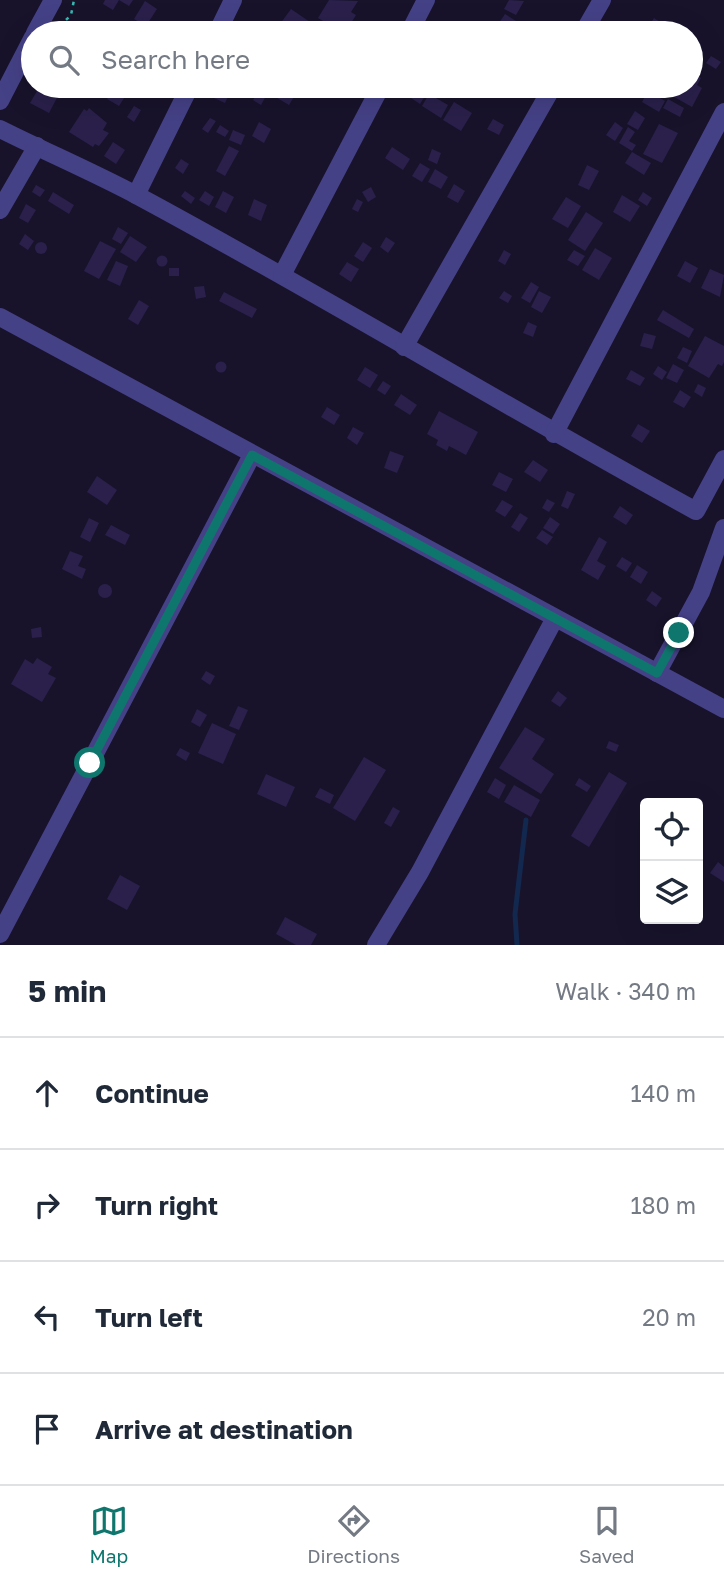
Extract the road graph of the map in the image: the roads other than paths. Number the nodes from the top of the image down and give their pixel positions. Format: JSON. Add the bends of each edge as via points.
{"nodes":[{"id":1,"x":52,"y":0,"type":"edge"},
{"id":2,"x":233,"y":0,"type":"edge"},
{"id":3,"x":426,"y":0,"type":"edge"},
{"id":4,"x":603,"y":0,"type":"edge"},
{"id":5,"x":41,"y":21,"type":"edge"},
{"id":6,"x":223,"y":21,"type":"edge"},
{"id":7,"x":415,"y":21,"type":"edge"},
{"id":8,"x":590,"y":21,"type":"edge"},
{"id":9,"x":21,"y":60,"type":"edge"},
{"id":10,"x":184,"y":98,"type":"edge"},
{"id":11,"x":375,"y":98,"type":"edge"},
{"id":12,"x":547,"y":98,"type":"edge"},
{"id":13,"x":0,"y":101,"type":"edge"},
{"id":14,"x":724,"y":112,"type":"edge"},
{"id":15,"x":0,"y":129,"type":"edge"},
{"id":16,"x":37,"y":146,"type":"junction"},
{"id":17,"x":135,"y":195,"type":"junction"},
{"id":18,"x":0,"y":210,"type":"edge"},
{"id":19,"x":282,"y":275,"type":"junction"},
{"id":20,"x":0,"y":317,"type":"edge"},
{"id":21,"x":404,"y":348,"type":"junction"},
{"id":22,"x":554,"y":433,"type":"junction"},
{"id":23,"x":252,"y":455,"type":"junction"},
{"id":24,"x":724,"y":458,"type":"edge"},
{"id":25,"x":724,"y":528,"type":"edge"},
{"id":26,"x":555,"y":618,"type":"junction"},
{"id":27,"x":657,"y":673,"type":"junction"},
{"id":28,"x":724,"y":709,"type":"edge"},
{"id":29,"x":7,"y":901,"type":"edge"},
{"id":30,"x":0,"y":934,"type":"edge"},
{"id":31,"x":376,"y":945,"type":"edge"}],
"edges":[{"from":1,"to":5,"type":"street"},
{"from":2,"to":6,"type":"street"},
{"from":3,"to":7,"type":"street"},
{"from":4,"to":8,"type":"street"},
{"from":9,"to":13,"type":"street"},
{"from":10,"to":17,"type":"street"},
{"from":11,"to":19,"type":"street"},
{"from":12,"to":21,"type":"street"},
{"from":14,"to":22,"type":"street"},
{"from":15,"to":16,"type":"street"},
{"from":16,"to":17,"type":"street"},
{"from":16,"to":18,"type":"street"},
{"from":17,"to":19,"type":"street"},
{"from":19,"to":21,"type":"street"},
{"from":20,"to":23,"type":"street"},
{"from":21,"to":22,"type":"street"},
{"from":22,"to":24,"type":"street","via":[[696,511]]},
{"from":23,"to":26,"type":"street"},
{"from":23,"to":29,"type":"street"},
{"from":25,"to":27,"type":"street","via":[[701,592]]},
{"from":26,"to":27,"type":"street"},
{"from":26,"to":31,"type":"street","via":[[420,872]]},
{"from":27,"to":28,"type":"street"},
{"from":29,"to":30,"type":"street"}]}
